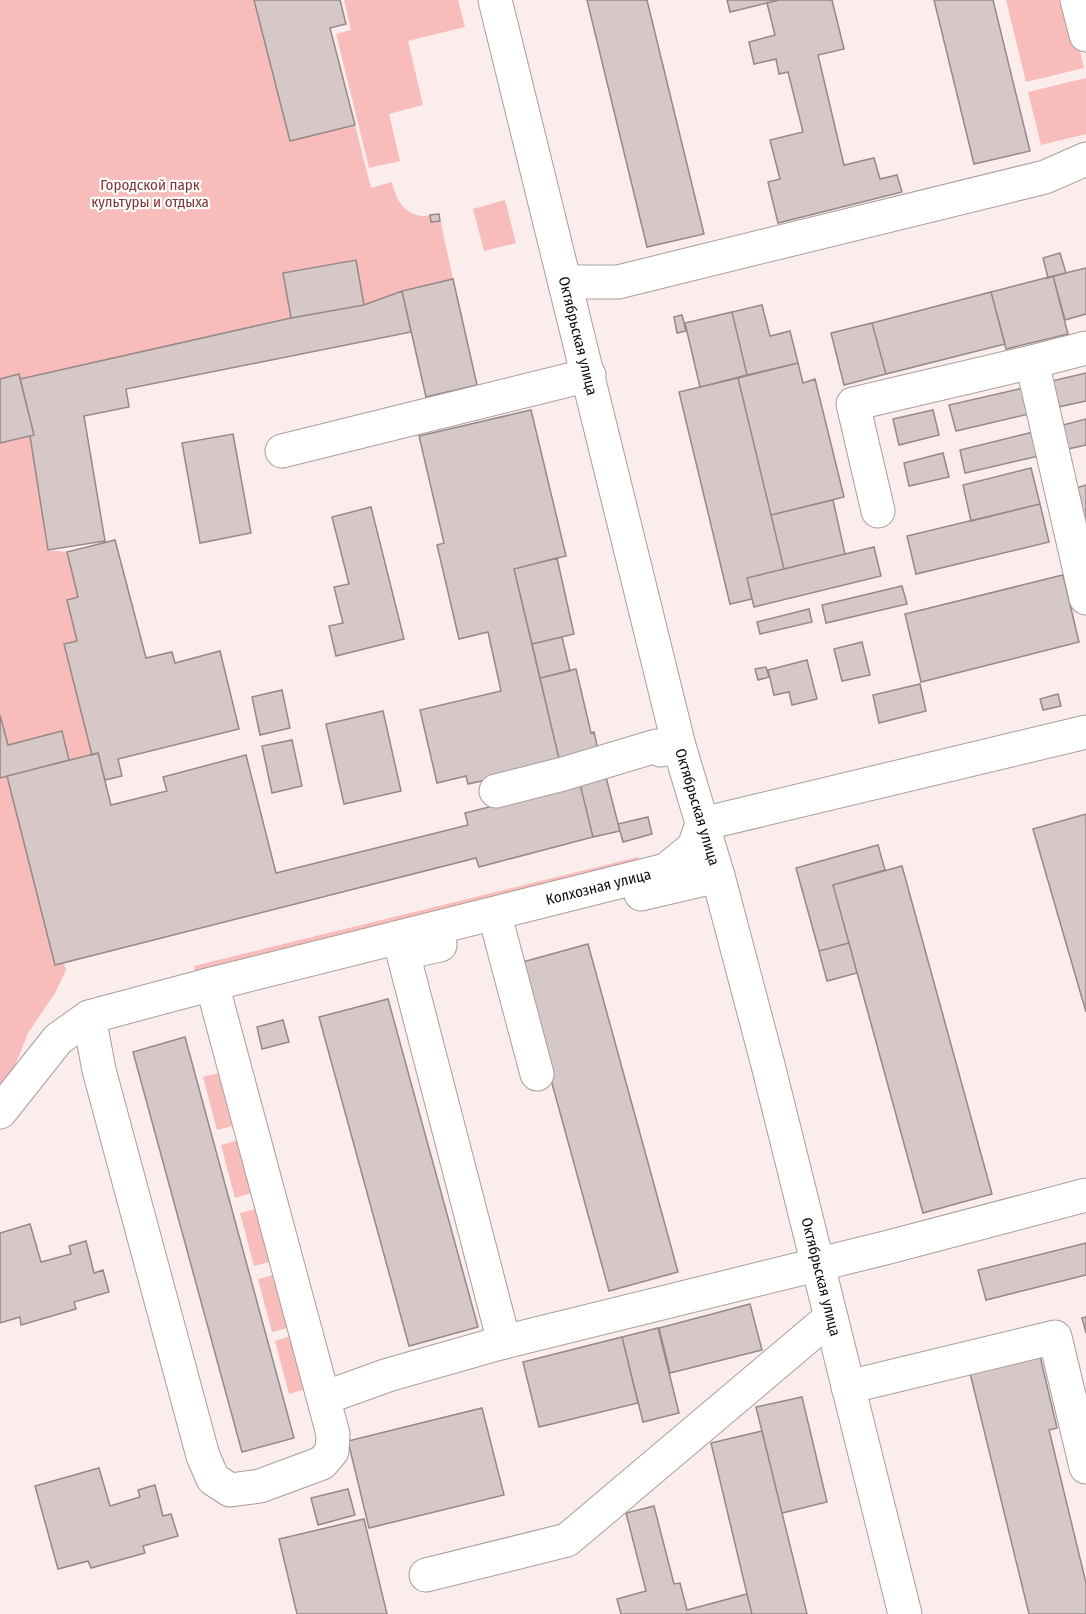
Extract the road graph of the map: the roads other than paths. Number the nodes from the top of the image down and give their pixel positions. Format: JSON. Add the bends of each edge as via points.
{"nodes":[{"id":1,"x":495,"y":0,"type":"edge"},
{"id":2,"x":1077,"y":0,"type":"edge"},
{"id":3,"x":1086,"y":35,"type":"edge"},
{"id":4,"x":1086,"y":159,"type":"edge"},
{"id":5,"x":566,"y":282,"type":"junction"},
{"id":6,"x":1086,"y":348,"type":"edge"},
{"id":7,"x":1032,"y":362,"type":"junction"},
{"id":8,"x":589,"y":375,"type":"junction"},
{"id":9,"x":282,"y":451,"type":"dead end"},
{"id":10,"x":878,"y":511,"type":"dead end"},
{"id":11,"x":1086,"y":598,"type":"edge"},
{"id":12,"x":1086,"y":732,"type":"edge"},
{"id":13,"x":679,"y":746,"type":"junction"},
{"id":14,"x":496,"y":791,"type":"dead end"},
{"id":15,"x":702,"y":824,"type":"junction"},
{"id":16,"x":718,"y":876,"type":"junction"},
{"id":17,"x":499,"y":931,"type":"junction"},
{"id":18,"x":403,"y":953,"type":"junction"},
{"id":19,"x":215,"y":993,"type":"junction"},
{"id":20,"x":89,"y":1017,"type":"junction"},
{"id":21,"x":537,"y":1074,"type":"dead end"},
{"id":22,"x":0,"y":1112,"type":"edge"},
{"id":23,"x":1086,"y":1195,"type":"edge"},
{"id":24,"x":818,"y":1264,"type":"junction"},
{"id":25,"x":831,"y":1317,"type":"junction"},
{"id":26,"x":504,"y":1342,"type":"junction"},
{"id":27,"x":848,"y":1387,"type":"junction"},
{"id":28,"x":324,"y":1398,"type":"junction"},
{"id":29,"x":1086,"y":1467,"type":"edge"},
{"id":30,"x":426,"y":1575,"type":"dead end"},
{"id":31,"x":905,"y":1614,"type":"edge"}],
"edges":[{"from":1,"to":5,"type":"street","name":"Октябрьская улица"},
{"from":2,"to":3,"type":"street"},
{"from":4,"to":5,"type":"street","via":[[1045,177],[618,282]]},
{"from":5,"to":8,"type":"street","name":"Октябрьская улица"},
{"from":6,"to":7,"type":"street"},
{"from":7,"to":10,"type":"street","via":[[853,404]]},
{"from":7,"to":11,"type":"street"},
{"from":8,"to":9,"type":"street"},
{"from":8,"to":13,"type":"street","name":"Октябрьская улица"},
{"from":12,"to":15,"type":"street"},
{"from":13,"to":14,"type":"street","via":[[661,750],[656,746]]},
{"from":13,"to":15,"type":"street","name":"Октябрьская улица"},
{"from":15,"to":16,"type":"street","name":"Октябрьская улица"},
{"from":15,"to":19,"type":"street","name":"Колхозная улица","via":[[694,847],[666,870]]},
{"from":16,"to":17,"type":"street"},
{"from":16,"to":24,"type":"street","name":"Октябрьская улица"},
{"from":17,"to":18,"type":"street"},
{"from":17,"to":21,"type":"street"},
{"from":18,"to":19,"type":"street"},
{"from":18,"to":26,"type":"street"},
{"from":19,"to":20,"type":"street","name":"Колхозная улица"},
{"from":19,"to":28,"type":"street"},
{"from":20,"to":22,"type":"street","via":[[58,1039]]},
{"from":20,"to":28,"type":"street","via":[[102,1081],[200,1444],[213,1479],[230,1490],[260,1486],[322,1462],[332,1451],[333,1434]]},
{"from":23,"to":24,"type":"street"},
{"from":24,"to":25,"type":"street","name":"Октябрьская улица"},
{"from":24,"to":26,"type":"street"},
{"from":25,"to":27,"type":"street","name":"Октябрьская улица"},
{"from":25,"to":30,"type":"street","via":[[567,1540]]},
{"from":26,"to":28,"type":"street"},
{"from":27,"to":29,"type":"street","via":[[1054,1337]]},
{"from":27,"to":31,"type":"street","name":"Октябрьская улица"}]}
